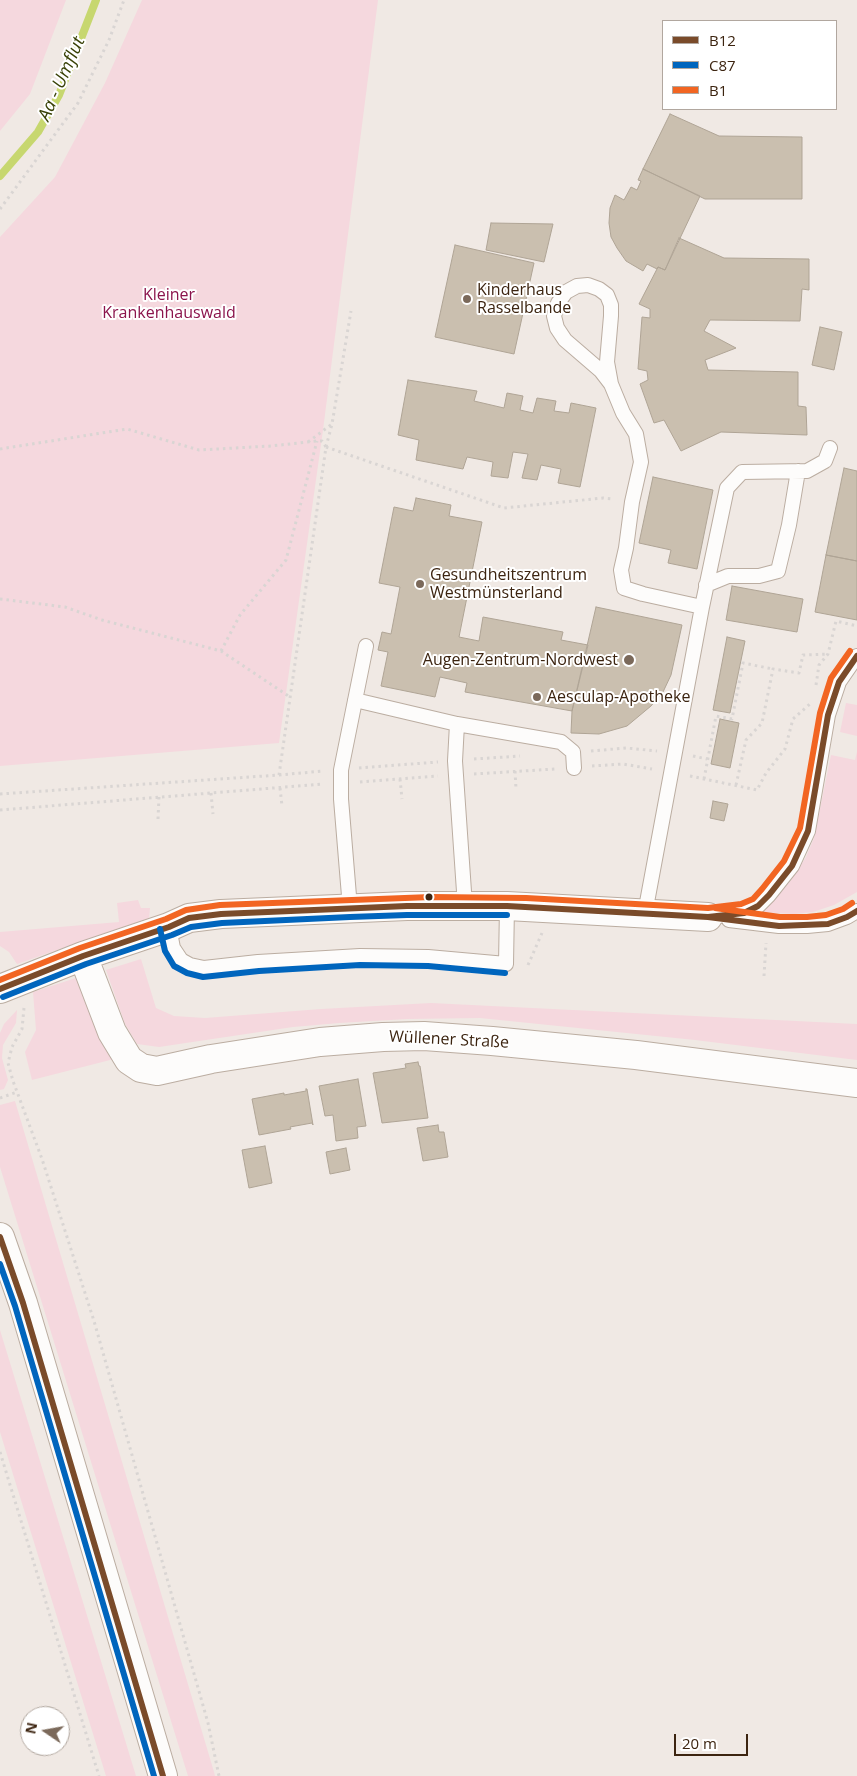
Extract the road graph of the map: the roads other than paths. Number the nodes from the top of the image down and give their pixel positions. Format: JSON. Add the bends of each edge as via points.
{"nodes":[{"id":1,"x":611,"y":384,"type":"junction"},
{"id":2,"x":830,"y":448,"type":"dead end"},
{"id":3,"x":798,"y":471,"type":"junction"},
{"id":4,"x":706,"y":585,"type":"junction"},
{"id":5,"x":702,"y":606,"type":"junction"},
{"id":6,"x":366,"y":646,"type":"dead end"},
{"id":7,"x":857,"y":656,"type":"edge"},
{"id":8,"x":355,"y":700,"type":"junction"},
{"id":9,"x":457,"y":724,"type":"junction"},
{"id":10,"x":574,"y":768,"type":"dead end"},
{"id":11,"x":465,"y":906,"type":"junction"},
{"id":12,"x":507,"y":906,"type":"junction"},
{"id":13,"x":350,"y":908,"type":"junction"},
{"id":14,"x":857,"y":911,"type":"edge"},
{"id":15,"x":645,"y":913,"type":"junction"},
{"id":16,"x":708,"y":917,"type":"junction"},
{"id":17,"x":169,"y":927,"type":"junction"},
{"id":18,"x":83,"y":956,"type":"junction"},
{"id":19,"x":9,"y":985,"type":"edge"},
{"id":20,"x":857,"y":1083,"type":"edge"},
{"id":21,"x":0,"y":1237,"type":"edge"},
{"id":22,"x":164,"y":1776,"type":"edge"}],
"edges":[{"from":1,"to":1,"type":"lane","via":[[607,362],[611,305],[607,295],[599,289],[577,286],[566,292],[558,303],[554,316],[557,328],[565,340]]},
{"from":1,"to":5,"type":"lane","via":[[636,434],[641,462],[621,570],[624,588]]},
{"from":2,"to":3,"type":"lane","via":[[824,461],[807,471]]},
{"from":3,"to":4,"type":"lane","via":[[778,571],[759,576],[728,576]]},
{"from":3,"to":4,"type":"lane","via":[[742,472],[727,488]]},
{"from":4,"to":5,"type":"lane"},
{"from":5,"to":15,"type":"lane"},
{"from":6,"to":8,"type":"lane"},
{"from":7,"to":16,"type":"lane","via":[[839,682],[828,715],[808,831],[792,866],[758,906],[744,913]]},
{"from":8,"to":9,"type":"lane"},
{"from":8,"to":13,"type":"lane","via":[[341,770]]},
{"from":9,"to":10,"type":"lane","via":[[561,742],[573,752]]},
{"from":9,"to":11,"type":"lane","via":[[455,761]]},
{"from":11,"to":12,"type":"street"},
{"from":11,"to":13,"type":"street"},
{"from":12,"to":15,"type":"street"},
{"from":12,"to":17,"type":"lane","via":[[506,964],[428,957],[360,956],[204,968],[181,960],[172,948]]},
{"from":13,"to":17,"type":"street","via":[[221,914],[189,918]]},
{"from":14,"to":16,"type":"lane","via":[[828,924],[807,926],[779,926]]},
{"from":15,"to":16,"type":"street"},
{"from":17,"to":18,"type":"street"},
{"from":18,"to":19,"type":"street"},
{"from":18,"to":20,"type":"street","name":"Wüllener Straße","via":[[121,1049],[141,1068],[157,1071],[320,1042],[424,1036],[636,1056]]},
{"from":21,"to":22,"type":"street","via":[[23,1303]]}]}
